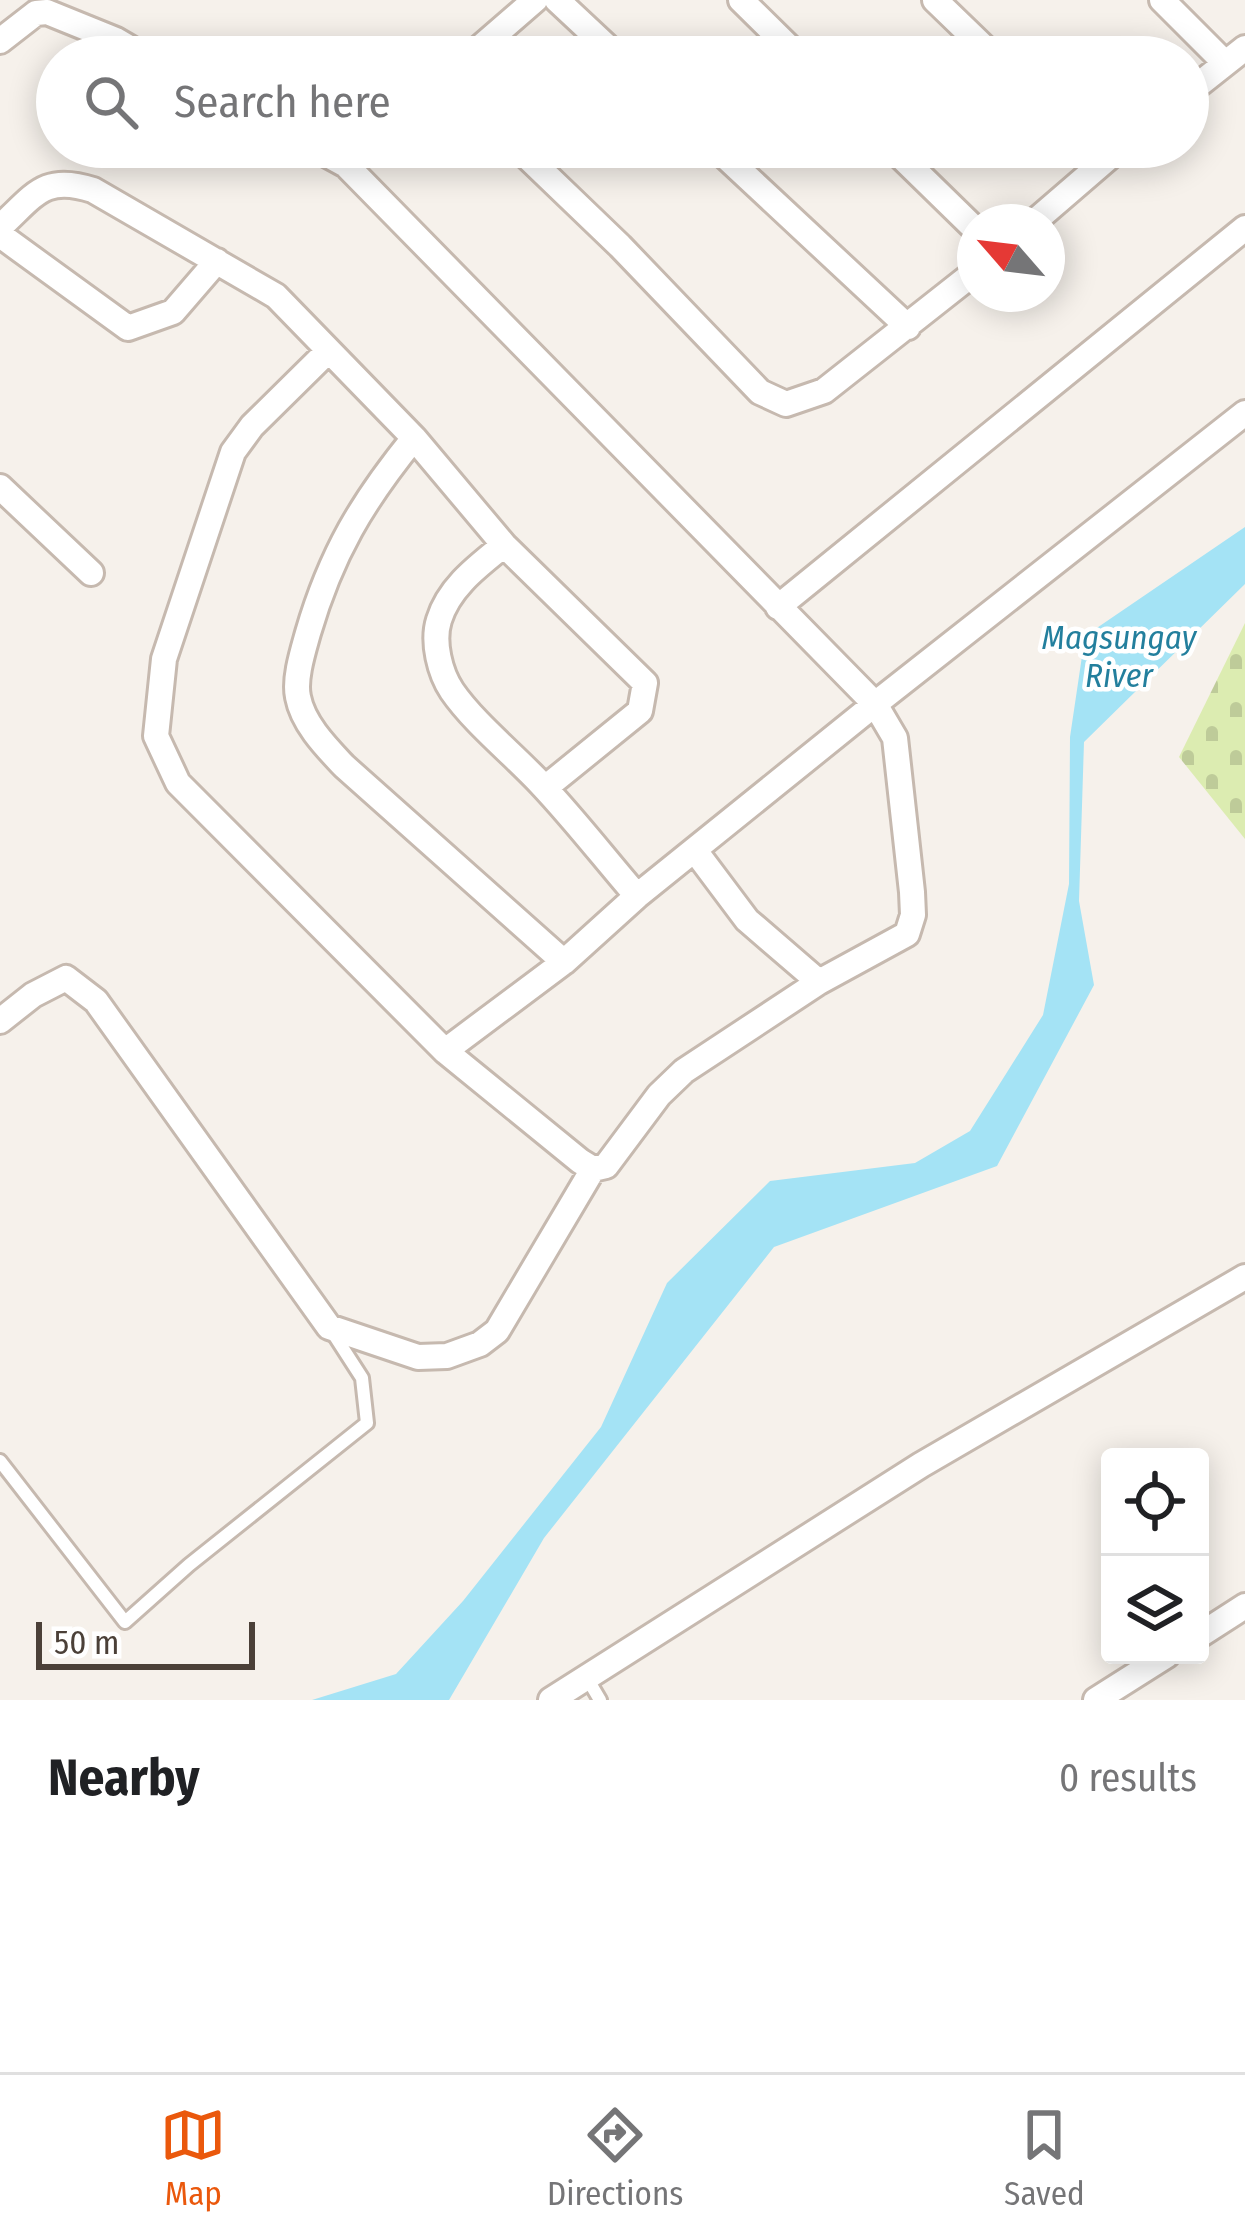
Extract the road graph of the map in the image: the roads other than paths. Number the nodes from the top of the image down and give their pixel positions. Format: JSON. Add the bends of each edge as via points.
{"nodes":[{"id":1,"x":535,"y":0,"type":"edge"},
{"id":2,"x":557,"y":0,"type":"edge"},
{"id":3,"x":741,"y":0,"type":"edge"},
{"id":4,"x":935,"y":0,"type":"edge"},
{"id":5,"x":1162,"y":0,"type":"edge"},
{"id":6,"x":106,"y":36,"type":"edge"},
{"id":7,"x":494,"y":36,"type":"edge"},
{"id":8,"x":596,"y":36,"type":"edge"},
{"id":9,"x":778,"y":36,"type":"edge"},
{"id":10,"x":972,"y":36,"type":"edge"},
{"id":11,"x":1209,"y":36,"type":"edge"},
{"id":12,"x":1209,"y":36,"type":"edge"},
{"id":13,"x":0,"y":41,"type":"edge"},
{"id":14,"x":1235,"y":56,"type":"edge"},
{"id":15,"x":1209,"y":76,"type":"edge"},
{"id":16,"x":349,"y":168,"type":"edge"},
{"id":17,"x":539,"y":168,"type":"edge"},
{"id":18,"x":738,"y":168,"type":"edge"},
{"id":19,"x":913,"y":168,"type":"edge"},
{"id":20,"x":1087,"y":168,"type":"edge"},
{"id":21,"x":1052,"y":204,"type":"edge"},
{"id":22,"x":957,"y":211,"type":"edge"},
{"id":23,"x":1245,"y":228,"type":"edge"},
{"id":24,"x":0,"y":231,"type":"edge"},
{"id":25,"x":217,"y":261,"type":"junction"},
{"id":26,"x":957,"y":287,"type":"edge"},
{"id":27,"x":908,"y":326,"type":"junction"},
{"id":28,"x":327,"y":352,"type":"junction"},
{"id":29,"x":1245,"y":413,"type":"edge"},
{"id":30,"x":414,"y":438,"type":"junction"},
{"id":31,"x":0,"y":488,"type":"edge"},
{"id":32,"x":504,"y":545,"type":"junction"},
{"id":33,"x":91,"y":573,"type":"dead end"},
{"id":34,"x":778,"y":608,"type":"junction"},
{"id":35,"x":875,"y":704,"type":"junction"},
{"id":36,"x":545,"y":788,"type":"junction"},
{"id":37,"x":696,"y":852,"type":"junction"},
{"id":38,"x":637,"y":896,"type":"junction"},
{"id":39,"x":564,"y":962,"type":"junction"},
{"id":40,"x":819,"y":982,"type":"junction"},
{"id":41,"x":0,"y":1022,"type":"edge"},
{"id":42,"x":445,"y":1051,"type":"junction"},
{"id":43,"x":593,"y":1169,"type":"junction"},
{"id":44,"x":1245,"y":1277,"type":"edge"},
{"id":45,"x":329,"y":1328,"type":"junction"},
{"id":46,"x":0,"y":1461,"type":"edge"},
{"id":47,"x":1245,"y":1606,"type":"edge"},
{"id":48,"x":1209,"y":1628,"type":"edge"},
{"id":49,"x":1153,"y":1664,"type":"edge"},
{"id":50,"x":586,"y":1677,"type":"junction"},
{"id":51,"x":550,"y":1700,"type":"edge"},
{"id":52,"x":600,"y":1700,"type":"edge"},
{"id":53,"x":1096,"y":1700,"type":"edge"}],
"edges":[{"from":1,"to":7,"type":"street"},
{"from":2,"to":8,"type":"street"},
{"from":3,"to":9,"type":"street"},
{"from":4,"to":10,"type":"street"},
{"from":5,"to":12,"type":"street"},
{"from":6,"to":13,"type":"street","via":[[47,12]]},
{"from":11,"to":14,"type":"street"},
{"from":14,"to":15,"type":"street"},
{"from":16,"to":34,"type":"street"},
{"from":17,"to":27,"type":"street","via":[[760,392],[785,404],[824,391]]},
{"from":18,"to":27,"type":"street"},
{"from":19,"to":22,"type":"street"},
{"from":20,"to":21,"type":"street"},
{"from":23,"to":34,"type":"street"},
{"from":24,"to":25,"type":"street","via":[[46,185],[68,182]]},
{"from":24,"to":25,"type":"street","via":[[128,328],[173,312]]},
{"from":25,"to":28,"type":"street","via":[[276,296]]},
{"from":26,"to":27,"type":"street"},
{"from":28,"to":30,"type":"street"},
{"from":28,"to":42,"type":"street","via":[[233,452],[164,659],[156,736],[178,783]]},
{"from":29,"to":35,"type":"street"},
{"from":30,"to":32,"type":"street"},
{"from":30,"to":39,"type":"street","via":[[357,512],[324,576],[298,697],[319,740],[344,766]]},
{"from":31,"to":33,"type":"street"},
{"from":32,"to":36,"type":"street","via":[[455,590],[436,645],[452,692]]},
{"from":32,"to":36,"type":"street","via":[[645,683],[640,711]]},
{"from":34,"to":35,"type":"street"},
{"from":35,"to":37,"type":"street"},
{"from":35,"to":40,"type":"street","via":[[895,738],[913,915],[907,934]]},
{"from":36,"to":38,"type":"street"},
{"from":37,"to":38,"type":"street"},
{"from":37,"to":40,"type":"street","via":[[747,920]]},
{"from":38,"to":39,"type":"street"},
{"from":39,"to":42,"type":"street"},
{"from":40,"to":43,"type":"street","via":[[684,1071],[606,1166]]},
{"from":41,"to":45,"type":"street","via":[[66,978],[96,1001]]},
{"from":42,"to":43,"type":"street"},
{"from":43,"to":45,"type":"street","via":[[497,1331],[480,1344],[418,1357]]},
{"from":44,"to":50,"type":"street","via":[[921,1465]]},
{"from":45,"to":46,"type":"lane","via":[[362,1378],[367,1424],[125,1622]]},
{"from":47,"to":48,"type":"street"},
{"from":49,"to":53,"type":"street"},
{"from":50,"to":51,"type":"street"},
{"from":50,"to":52,"type":"lane"}]}
